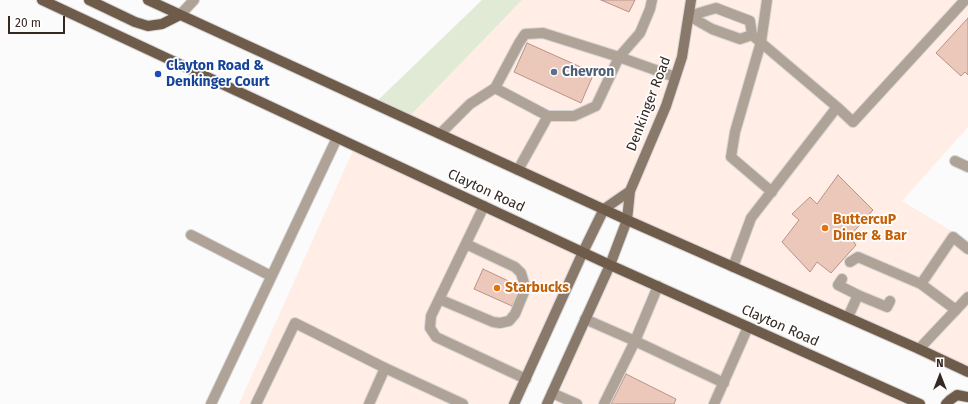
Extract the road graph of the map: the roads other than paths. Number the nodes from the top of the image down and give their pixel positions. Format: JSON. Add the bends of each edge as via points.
{"nodes":[{"id":1,"x":42,"y":0,"type":"edge"},
{"id":2,"x":89,"y":0,"type":"edge"},
{"id":3,"x":148,"y":0,"type":"edge"},
{"id":4,"x":194,"y":0,"type":"edge"},
{"id":5,"x":652,"y":0,"type":"edge"},
{"id":6,"x":692,"y":0,"type":"edge"},
{"id":7,"x":767,"y":0,"type":"edge"},
{"id":8,"x":965,"y":0,"type":"edge"},
{"id":9,"x":180,"y":15,"type":"junction"},
{"id":10,"x":689,"y":16,"type":"junction"},
{"id":11,"x":752,"y":35,"type":"junction"},
{"id":12,"x":760,"y":42,"type":"junction"},
{"id":13,"x":619,"y":57,"type":"junction"},
{"id":14,"x":676,"y":77,"type":"junction"},
{"id":15,"x":495,"y":88,"type":"junction"},
{"id":16,"x":837,"y":107,"type":"junction"},
{"id":17,"x":548,"y":116,"type":"junction"},
{"id":18,"x":440,"y":134,"type":"junction"},
{"id":19,"x":337,"y":138,"type":"junction"},
{"id":20,"x":956,"y":161,"type":"dead end"},
{"id":21,"x":968,"y":167,"type":"edge"},
{"id":22,"x":518,"y":170,"type":"junction"},
{"id":23,"x":630,"y":191,"type":"junction"},
{"id":24,"x":772,"y":192,"type":"junction"},
{"id":25,"x":484,"y":206,"type":"junction"},
{"id":26,"x":604,"y":209,"type":"junction"},
{"id":27,"x":627,"y":220,"type":"junction"},
{"id":28,"x":191,"y":235,"type":"dead end"},
{"id":29,"x":466,"y":244,"type":"junction"},
{"id":30,"x":968,"y":249,"type":"edge"},
{"id":31,"x":583,"y":252,"type":"junction"},
{"id":32,"x":850,"y":262,"type":"dead end"},
{"id":33,"x":610,"y":265,"type":"junction"},
{"id":34,"x":733,"y":267,"type":"junction"},
{"id":35,"x":271,"y":276,"type":"junction"},
{"id":36,"x":842,"y":278,"type":"dead end"},
{"id":37,"x":921,"y":284,"type":"junction"},
{"id":38,"x":658,"y":286,"type":"junction"},
{"id":39,"x":855,"y":291,"type":"junction"},
{"id":40,"x":968,"y":297,"type":"edge"},
{"id":41,"x":439,"y":299,"type":"junction"},
{"id":42,"x":890,"y":301,"type":"dead end"},
{"id":43,"x":956,"y":310,"type":"junction"},
{"id":44,"x":848,"y":318,"type":"junction"},
{"id":45,"x":585,"y":319,"type":"junction"},
{"id":46,"x":748,"y":327,"type":"junction"},
{"id":47,"x":635,"y":341,"type":"junction"},
{"id":48,"x":919,"y":349,"type":"junction"},
{"id":49,"x":385,"y":368,"type":"junction"},
{"id":50,"x":968,"y":372,"type":"edge"},
{"id":51,"x":526,"y":379,"type":"junction"},
{"id":52,"x":724,"y":383,"type":"junction"},
{"id":53,"x":552,"y":393,"type":"junction"},
{"id":54,"x":968,"y":397,"type":"edge"},
{"id":55,"x":900,"y":400,"type":"edge"},
{"id":56,"x":211,"y":404,"type":"edge"},
{"id":57,"x":256,"y":404,"type":"edge"},
{"id":58,"x":369,"y":404,"type":"edge"},
{"id":59,"x":463,"y":404,"type":"edge"},
{"id":60,"x":514,"y":404,"type":"edge"},
{"id":61,"x":547,"y":404,"type":"edge"},
{"id":62,"x":577,"y":404,"type":"edge"},
{"id":63,"x":604,"y":404,"type":"edge"},
{"id":64,"x":714,"y":404,"type":"edge"},
{"id":65,"x":920,"y":404,"type":"edge"},
{"id":66,"x":946,"y":404,"type":"edge"}],
"edges":[{"from":1,"to":19,"type":"main road","name":"Clayton Road"},
{"from":2,"to":9,"type":"main road","via":[[148,26],[162,24]]},
{"from":3,"to":9,"type":"main road"},
{"from":4,"to":9,"type":"street"},
{"from":5,"to":13,"type":"street","via":[[640,33]]},
{"from":6,"to":10,"type":"main road","name":"Denkinger Road"},
{"from":7,"to":12,"type":"street"},
{"from":8,"to":16,"type":"street","via":[[853,122]]},
{"from":9,"to":18,"type":"main road"},
{"from":10,"to":11,"type":"street","via":[[712,30],[740,39]]},
{"from":10,"to":11,"type":"street","via":[[716,8],[750,21]]},
{"from":10,"to":14,"type":"main road","name":"Denkinger Road"},
{"from":11,"to":12,"type":"street"},
{"from":12,"to":16,"type":"street"},
{"from":12,"to":24,"type":"street","via":[[735,132],[731,157]]},
{"from":13,"to":14,"type":"street"},
{"from":13,"to":15,"type":"street","via":[[543,33],[525,34]]},
{"from":13,"to":17,"type":"street","via":[[596,106],[574,116]]},
{"from":14,"to":23,"type":"main road","name":"Denkinger Road"},
{"from":15,"to":17,"type":"street"},
{"from":15,"to":18,"type":"street","via":[[470,104]]},
{"from":16,"to":24,"type":"street"},
{"from":17,"to":22,"type":"street"},
{"from":18,"to":22,"type":"main road"},
{"from":19,"to":25,"type":"main road","name":"Clayton Road"},
{"from":19,"to":35,"type":"street"},
{"from":20,"to":21,"type":"street"},
{"from":22,"to":26,"type":"main road"},
{"from":23,"to":26,"type":"main road"},
{"from":23,"to":27,"type":"main road","name":"Denkinger Road"},
{"from":24,"to":34,"type":"street","via":[[751,218]]},
{"from":25,"to":29,"type":"street"},
{"from":25,"to":31,"type":"main road","name":"Clayton Road"},
{"from":26,"to":27,"type":"main road"},
{"from":26,"to":31,"type":"main road"},
{"from":27,"to":33,"type":"main road","name":"Denkinger Road"},
{"from":27,"to":34,"type":"main road"},
{"from":28,"to":35,"type":"street"},
{"from":29,"to":41,"type":"street"},
{"from":29,"to":41,"type":"street","via":[[515,267],[521,273],[524,292],[515,314],[509,321],[493,322]]},
{"from":30,"to":37,"type":"street","via":[[954,237]]},
{"from":31,"to":33,"type":"main road","name":"Clayton Road"},
{"from":31,"to":51,"type":"main road"},
{"from":32,"to":37,"type":"street","via":[[858,257],[865,265],[899,280]]},
{"from":33,"to":38,"type":"main road","name":"Clayton Road"},
{"from":33,"to":45,"type":"main road","name":"Denkinger Road"},
{"from":34,"to":44,"type":"main road"},
{"from":35,"to":56,"type":"street"},
{"from":36,"to":39,"type":"street","via":[[838,285]]},
{"from":37,"to":43,"type":"street"},
{"from":38,"to":46,"type":"main road","name":"Clayton Road"},
{"from":38,"to":47,"type":"street"},
{"from":39,"to":42,"type":"street","via":[[871,296],[887,307]]},
{"from":39,"to":44,"type":"street"},
{"from":40,"to":43,"type":"street"},
{"from":41,"to":51,"type":"street","via":[[431,316],[430,328],[436,336]]},
{"from":43,"to":48,"type":"street"},
{"from":44,"to":48,"type":"main road"},
{"from":45,"to":47,"type":"street"},
{"from":45,"to":53,"type":"main road","name":"Denkinger Road"},
{"from":46,"to":52,"type":"street"},
{"from":46,"to":55,"type":"main road","name":"Clayton Road"},
{"from":47,"to":52,"type":"street"},
{"from":47,"to":63,"type":"street"},
{"from":48,"to":50,"type":"main road"},
{"from":49,"to":57,"type":"street","via":[[295,323]]},
{"from":49,"to":58,"type":"street"},
{"from":49,"to":59,"type":"street"},
{"from":51,"to":60,"type":"main road"},
{"from":52,"to":64,"type":"street"},
{"from":53,"to":61,"type":"main road","name":"Denkinger Road"},
{"from":53,"to":62,"type":"street"},
{"from":54,"to":66,"type":"main road","via":[[958,396]]},
{"from":55,"to":65,"type":"main road","name":"Clayton Road"}]}
